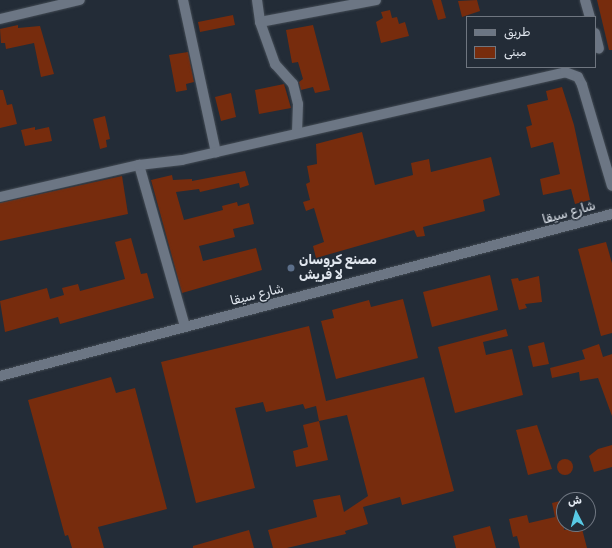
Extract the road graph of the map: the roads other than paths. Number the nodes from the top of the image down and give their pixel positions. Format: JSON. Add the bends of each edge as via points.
{"nodes":[{"id":1,"x":80,"y":0,"type":"edge"},
{"id":2,"x":183,"y":0,"type":"edge"},
{"id":3,"x":257,"y":0,"type":"edge"},
{"id":4,"x":376,"y":0,"type":"edge"},
{"id":5,"x":585,"y":0,"type":"edge"},
{"id":6,"x":590,"y":16,"type":"edge"},
{"id":7,"x":0,"y":19,"type":"edge"},
{"id":8,"x":260,"y":22,"type":"junction"},
{"id":9,"x":596,"y":36,"type":"edge"},
{"id":10,"x":600,"y":49,"type":"dead end"},
{"id":11,"x":297,"y":132,"type":"junction"},
{"id":12,"x":216,"y":152,"type":"junction"},
{"id":13,"x":139,"y":165,"type":"junction"},
{"id":14,"x":612,"y":186,"type":"edge"},
{"id":15,"x":0,"y":197,"type":"edge"},
{"id":16,"x":612,"y":214,"type":"edge"},
{"id":17,"x":185,"y":327,"type":"junction"},
{"id":18,"x":0,"y":376,"type":"edge"}],
"edges":[{"from":1,"to":7,"type":"street"},
{"from":2,"to":12,"type":"street"},
{"from":3,"to":8,"type":"street"},
{"from":4,"to":8,"type":"street"},
{"from":5,"to":6,"type":"street"},
{"from":8,"to":11,"type":"street","via":[[275,64],[293,84],[298,104]]},
{"from":9,"to":10,"type":"street"},
{"from":11,"to":12,"type":"street"},
{"from":11,"to":14,"type":"street","via":[[565,72],[578,77],[582,85]]},
{"from":12,"to":13,"type":"street"},
{"from":13,"to":15,"type":"street"},
{"from":13,"to":17,"type":"street"},
{"from":16,"to":17,"type":"street","name":"شارع سيقا","via":[[432,264]]},
{"from":17,"to":18,"type":"street","name":"شارع سيقا"}]}
